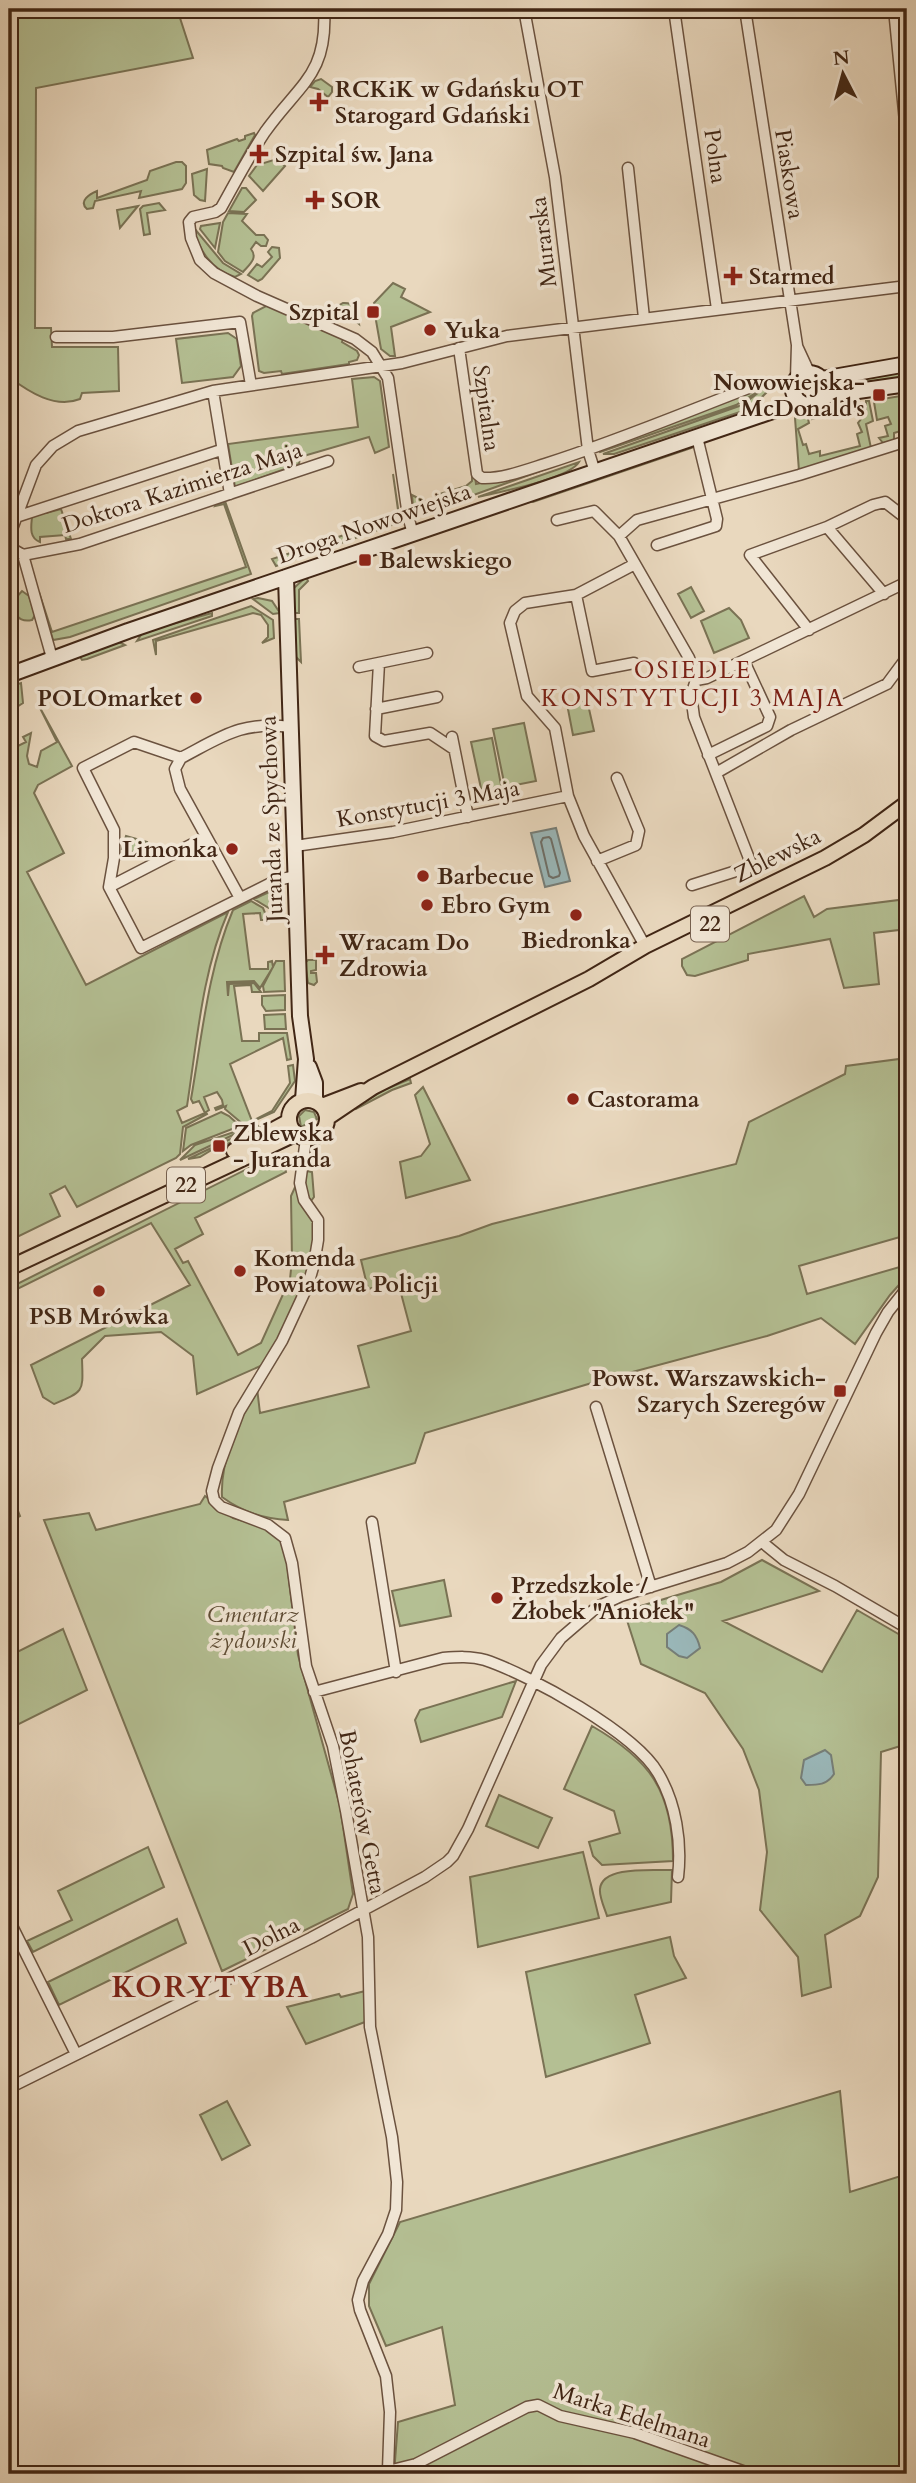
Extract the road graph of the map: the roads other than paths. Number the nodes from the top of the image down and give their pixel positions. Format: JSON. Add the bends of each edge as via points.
{"nodes":[{"id":1,"x":324,"y":9,"type":"edge"},
{"id":2,"x":524,"y":9,"type":"edge"},
{"id":3,"x":674,"y":9,"type":"edge"},
{"id":4,"x":745,"y":9,"type":"edge"},
{"id":5,"x":894,"y":9,"type":"edge"},
{"id":6,"x":907,"y":142,"type":"edge"},
{"id":7,"x":628,"y":168,"type":"dead end"},
{"id":8,"x":907,"y":286,"type":"edge"},
{"id":9,"x":789,"y":299,"type":"junction"},
{"id":10,"x":717,"y":309,"type":"junction"},
{"id":11,"x":644,"y":318,"type":"junction"},
{"id":12,"x":573,"y":328,"type":"junction"},
{"id":13,"x":56,"y":337,"type":"dead end"},
{"id":14,"x":459,"y":348,"type":"junction"},
{"id":15,"x":907,"y":364,"type":"edge"},
{"id":16,"x":381,"y":366,"type":"junction"},
{"id":17,"x":759,"y":384,"type":"dead end"},
{"id":18,"x":804,"y":384,"type":"junction"},
{"id":19,"x":907,"y":384,"type":"edge"},
{"id":20,"x":251,"y":385,"type":"junction"},
{"id":21,"x":213,"y":391,"type":"junction"},
{"id":22,"x":823,"y":396,"type":"junction"},
{"id":23,"x":696,"y":437,"type":"junction"},
{"id":24,"x":907,"y":441,"type":"edge"},
{"id":25,"x":221,"y":450,"type":"junction"},
{"id":26,"x":588,"y":450,"type":"junction"},
{"id":27,"x":328,"y":461,"type":"dead end"},
{"id":28,"x":595,"y":472,"type":"junction"},
{"id":29,"x":230,"y":494,"type":"junction"},
{"id":30,"x":711,"y":500,"type":"junction"},
{"id":31,"x":16,"y":517,"type":"junction"},
{"id":32,"x":907,"y":519,"type":"edge"},
{"id":33,"x":557,"y":520,"type":"dead end"},
{"id":34,"x":827,"y":527,"type":"junction"},
{"id":35,"x":414,"y":534,"type":"junction"},
{"id":36,"x":619,"y":536,"type":"junction"},
{"id":37,"x":9,"y":537,"type":"edge"},
{"id":38,"x":657,"y":545,"type":"dead end"},
{"id":39,"x":9,"y":547,"type":"edge"},
{"id":40,"x":23,"y":555,"type":"junction"},
{"id":41,"x":635,"y":564,"type":"junction"},
{"id":42,"x":286,"y":577,"type":"junction"},
{"id":43,"x":907,"y":582,"type":"edge"},
{"id":44,"x":884,"y":594,"type":"junction"},
{"id":45,"x":576,"y":595,"type":"junction"},
{"id":46,"x":809,"y":630,"type":"junction"},
{"id":47,"x":427,"y":653,"type":"dead end"},
{"id":48,"x":907,"y":657,"type":"edge"},
{"id":49,"x":52,"y":658,"type":"junction"},
{"id":50,"x":744,"y":661,"type":"junction"},
{"id":51,"x":379,"y":663,"type":"junction"},
{"id":52,"x":634,"y":663,"type":"dead end"},
{"id":53,"x":359,"y":667,"type":"dead end"},
{"id":54,"x":9,"y":676,"type":"edge"},
{"id":55,"x":696,"y":680,"type":"junction"},
{"id":56,"x":437,"y":697,"type":"dead end"},
{"id":57,"x":376,"y":709,"type":"junction"},
{"id":58,"x":291,"y":727,"type":"junction"},
{"id":59,"x":452,"y":737,"type":"dead end"},
{"id":60,"x":454,"y":749,"type":"junction"},
{"id":61,"x":708,"y":755,"type":"junction"},
{"id":62,"x":181,"y":758,"type":"junction"},
{"id":63,"x":716,"y":773,"type":"junction"},
{"id":64,"x":617,"y":778,"type":"dead end"},
{"id":65,"x":568,"y":796,"type":"junction"},
{"id":66,"x":907,"y":803,"type":"edge"},
{"id":67,"x":907,"y":814,"type":"edge"},
{"id":68,"x":468,"y":817,"type":"junction"},
{"id":69,"x":206,"y":837,"type":"junction"},
{"id":70,"x":295,"y":846,"type":"junction"},
{"id":71,"x":597,"y":861,"type":"junction"},
{"id":72,"x":296,"y":876,"type":"junction"},
{"id":73,"x":692,"y":885,"type":"dead end"},
{"id":74,"x":109,"y":887,"type":"junction"},
{"id":75,"x":240,"y":898,"type":"junction"},
{"id":76,"x":645,"y":946,"type":"junction"},
{"id":77,"x":589,"y":979,"type":"junction"},
{"id":78,"x":317,"y":1107,"type":"junction"},
{"id":79,"x":297,"y":1132,"type":"junction"},
{"id":80,"x":9,"y":1268,"type":"edge"},
{"id":81,"x":907,"y":1288,"type":"edge"},
{"id":82,"x":596,"y":1407,"type":"dead end"},
{"id":83,"x":372,"y":1522,"type":"dead end"},
{"id":84,"x":762,"y":1542,"type":"junction"},
{"id":85,"x":651,"y":1587,"type":"junction"},
{"id":86,"x":907,"y":1628,"type":"edge"},
{"id":87,"x":396,"y":1672,"type":"junction"},
{"id":88,"x":534,"y":1682,"type":"junction"},
{"id":89,"x":314,"y":1692,"type":"junction"},
{"id":90,"x":678,"y":1877,"type":"dead end"},
{"id":91,"x":363,"y":1911,"type":"junction"},
{"id":92,"x":9,"y":1920,"type":"edge"},
{"id":93,"x":76,"y":2054,"type":"junction"},
{"id":94,"x":9,"y":2088,"type":"edge"},
{"id":95,"x":387,"y":2470,"type":"junction"},
{"id":96,"x":376,"y":2474,"type":"edge"},
{"id":97,"x":751,"y":2474,"type":"edge"}],
"edges":[{"from":1,"to":16,"type":"street","via":[[325,39],[317,67],[265,132],[221,208],[188,222],[200,260],[214,273],[355,339]]},
{"from":2,"to":12,"type":"street","name":"Murarska","via":[[550,151]]},
{"from":3,"to":10,"type":"street","name":"Polna"},
{"from":4,"to":9,"type":"street","name":"Piaskowa"},
{"from":5,"to":6,"type":"street"},
{"from":7,"to":11,"type":"street"},
{"from":8,"to":9,"type":"street"},
{"from":9,"to":10,"type":"street"},
{"from":9,"to":18,"type":"street","name":"Piaskowa"},
{"from":10,"to":11,"type":"street"},
{"from":11,"to":12,"type":"street"},
{"from":12,"to":14,"type":"street"},
{"from":12,"to":26,"type":"street","name":"Murarska"},
{"from":13,"to":20,"type":"street","via":[[113,337],[240,322]]},
{"from":14,"to":16,"type":"street"},
{"from":14,"to":26,"type":"street","name":"Szpitalna","via":[[477,474],[482,478]]},
{"from":15,"to":18,"type":"street","name":"Droga Nowowiejska"},
{"from":16,"to":20,"type":"street"},
{"from":16,"to":35,"type":"street","via":[[388,378]]},
{"from":17,"to":26,"type":"street"},
{"from":18,"to":22,"type":"street","via":[[825,385]]},
{"from":18,"to":22,"type":"street","via":[[810,405]]},
{"from":18,"to":23,"type":"street","name":"Droga Nowowiejska","via":[[755,415]]},
{"from":19,"to":22,"type":"street"},
{"from":20,"to":21,"type":"street"},
{"from":21,"to":25,"type":"street"},
{"from":21,"to":31,"type":"street","via":[[78,431],[52,446],[36,465]]},
{"from":23,"to":28,"type":"street","name":"Droga Nowowiejska"},
{"from":23,"to":30,"type":"street"},
{"from":24,"to":30,"type":"street"},
{"from":25,"to":29,"type":"street"},
{"from":25,"to":31,"type":"street"},
{"from":26,"to":28,"type":"street","name":"Murarska"},
{"from":27,"to":29,"type":"street","name":"Doktora Kazimierza Maja"},
{"from":28,"to":35,"type":"street","name":"Droga Nowowiejska"},
{"from":29,"to":40,"type":"street","name":"Doktora Kazimierza Maja","via":[[80,544]]},
{"from":30,"to":36,"type":"street","via":[[638,520]]},
{"from":30,"to":38,"type":"street","via":[[716,526]]},
{"from":31,"to":37,"type":"street"},
{"from":32,"to":34,"type":"street","via":[[886,502]]},
{"from":33,"to":36,"type":"street","via":[[594,511]]},
{"from":34,"to":44,"type":"street"},
{"from":34,"to":46,"type":"street","via":[[750,555]]},
{"from":35,"to":42,"type":"street","name":"Droga Nowowiejska"},
{"from":36,"to":41,"type":"street"},
{"from":39,"to":40,"type":"street"},
{"from":40,"to":49,"type":"street"},
{"from":41,"to":45,"type":"street"},
{"from":41,"to":55,"type":"street","via":[[690,658]]},
{"from":42,"to":49,"type":"street","name":"Droga Nowowiejska"},
{"from":42,"to":58,"type":"street","name":"Juranda ze Spychowa"},
{"from":43,"to":44,"type":"street"},
{"from":44,"to":46,"type":"street"},
{"from":45,"to":52,"type":"street","via":[[592,671]]},
{"from":45,"to":65,"type":"street","via":[[525,603],[510,623],[527,696],[555,728]]},
{"from":46,"to":50,"type":"street"},
{"from":47,"to":51,"type":"street"},
{"from":48,"to":63,"type":"street","via":[[887,684],[791,730]]},
{"from":49,"to":54,"type":"street","name":"Droga Nowowiejska"},
{"from":50,"to":55,"type":"street"},
{"from":50,"to":61,"type":"street","via":[[771,717],[767,726]]},
{"from":51,"to":53,"type":"street"},
{"from":51,"to":57,"type":"street"},
{"from":55,"to":61,"type":"street","via":[[691,695],[694,717]]},
{"from":56,"to":57,"type":"street"},
{"from":57,"to":60,"type":"street","via":[[375,736],[384,741],[430,733]]},
{"from":58,"to":62,"type":"street","via":[[268,724],[236,729]]},
{"from":58,"to":70,"type":"street","name":"Juranda ze Spychowa"},
{"from":59,"to":60,"type":"street"},
{"from":60,"to":68,"type":"street"},
{"from":61,"to":63,"type":"street"},
{"from":62,"to":69,"type":"street","via":[[175,769],[180,789]]},
{"from":62,"to":74,"type":"street","via":[[134,742],[83,768],[114,830]]},
{"from":63,"to":73,"type":"street","via":[[752,866]]},
{"from":64,"to":71,"type":"street","via":[[639,831],[636,845]]},
{"from":65,"to":68,"type":"street","name":"Konstytucji 3 Maja"},
{"from":65,"to":71,"type":"street"},
{"from":66,"to":76,"type":"main road","name":"Zblewska","number":"22","via":[[825,858]]},
{"from":67,"to":77,"type":"main road","name":"Zblewska","number":"22","via":[[849,855],[809,876]]},
{"from":68,"to":70,"type":"street","name":"Konstytucji 3 Maja"},
{"from":69,"to":74,"type":"street"},
{"from":69,"to":75,"type":"street"},
{"from":70,"to":72,"type":"street","name":"Juranda ze Spychowa"},
{"from":71,"to":76,"type":"street"},
{"from":72,"to":75,"type":"street"},
{"from":72,"to":78,"type":"street","name":"Juranda ze Spychowa","via":[[300,1016]]},
{"from":74,"to":75,"type":"street","via":[[141,948]]},
{"from":76,"to":77,"type":"main road","name":"Zblewska","number":"22"},
{"from":77,"to":78,"type":"main road","name":"Zblewska","number":"22","via":[[373,1087]]},
{"from":78,"to":79,"type":"main road","number":"22","via":[[292,1108]]},
{"from":78,"to":79,"type":"main road","number":"22","via":[[326,1125],[319,1135]]},
{"from":79,"to":80,"type":"main road","number":"22"},
{"from":79,"to":89,"type":"street","name":"Bohaterów Getta","via":[[300,1183],[304,1200],[316,1215],[318,1240],[308,1285],[282,1341],[239,1412],[212,1491],[221,1507],[268,1525],[285,1538]]},
{"from":81,"to":84,"type":"street","name":"Dolna","via":[[876,1333],[799,1493],[776,1530]]},
{"from":82,"to":85,"type":"street"},
{"from":83,"to":87,"type":"street"},
{"from":84,"to":85,"type":"street","name":"Dolna","via":[[727,1563]]},
{"from":84,"to":86,"type":"street","via":[[784,1560]]},
{"from":85,"to":88,"type":"street","name":"Dolna","via":[[597,1607],[577,1622],[548,1655]]},
{"from":87,"to":88,"type":"street","via":[[463,1657],[485,1660]]},
{"from":87,"to":89,"type":"street"},
{"from":88,"to":90,"type":"street","via":[[620,1734],[657,1770],[675,1816]]},
{"from":88,"to":91,"type":"street","name":"Dolna","via":[[453,1856]]},
{"from":89,"to":91,"type":"street","name":"Bohaterów Getta","via":[[333,1746]]},
{"from":91,"to":93,"type":"street","name":"Dolna"},
{"from":91,"to":95,"type":"street","name":"Bohaterów Getta","via":[[370,2027],[397,2182],[396,2210],[358,2300],[386,2375],[390,2412]]},
{"from":92,"to":93,"type":"street"},
{"from":93,"to":94,"type":"street","name":"Dolna"},
{"from":95,"to":96,"type":"street","name":"Marka Edelmana"},
{"from":95,"to":97,"type":"street","name":"Marka Edelmana","via":[[416,2464],[538,2405],[560,2416],[635,2433]]}]}
